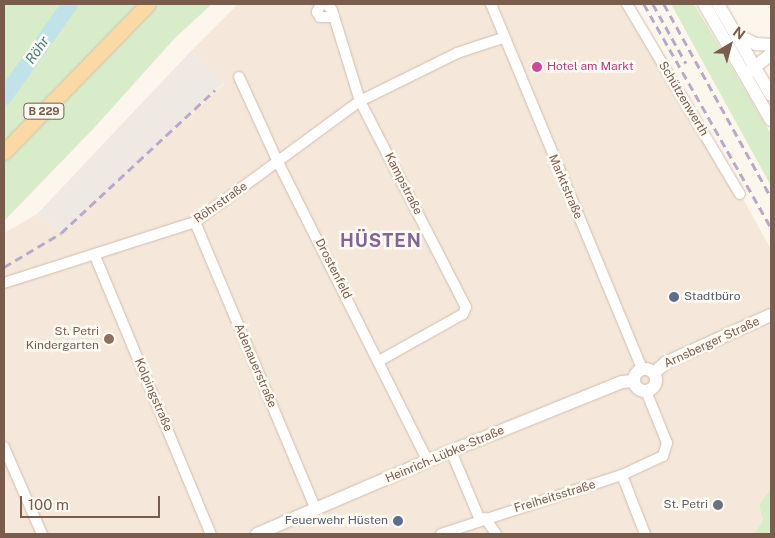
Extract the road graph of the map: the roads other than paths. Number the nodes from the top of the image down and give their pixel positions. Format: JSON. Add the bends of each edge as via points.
{"nodes":[{"id":1,"x":148,"y":4,"type":"edge"},
{"id":2,"x":321,"y":4,"type":"edge"},
{"id":3,"x":326,"y":4,"type":"edge"},
{"id":4,"x":490,"y":4,"type":"edge"},
{"id":5,"x":627,"y":4,"type":"edge"},
{"id":6,"x":704,"y":4,"type":"edge"},
{"id":7,"x":718,"y":4,"type":"edge"},
{"id":8,"x":334,"y":17,"type":"junction"},
{"id":9,"x":735,"y":33,"type":"junction"},
{"id":10,"x":503,"y":38,"type":"junction"},
{"id":11,"x":771,"y":45,"type":"edge"},
{"id":12,"x":771,"y":54,"type":"edge"},
{"id":13,"x":756,"y":69,"type":"junction"},
{"id":14,"x":771,"y":69,"type":"edge"},
{"id":15,"x":240,"y":77,"type":"dead end"},
{"id":16,"x":745,"y":77,"type":"junction"},
{"id":17,"x":771,"y":95,"type":"edge"},
{"id":18,"x":360,"y":101,"type":"junction"},
{"id":19,"x":771,"y":120,"type":"edge"},
{"id":20,"x":4,"y":152,"type":"edge"},
{"id":21,"x":278,"y":162,"type":"junction"},
{"id":22,"x":740,"y":194,"type":"dead end"},
{"id":23,"x":195,"y":222,"type":"junction"},
{"id":24,"x":95,"y":256,"type":"junction"},
{"id":25,"x":4,"y":283,"type":"edge"},
{"id":26,"x":771,"y":316,"type":"edge"},
{"id":27,"x":379,"y":360,"type":"junction"},
{"id":28,"x":648,"y":371,"type":"junction"},
{"id":29,"x":634,"y":381,"type":"junction"},
{"id":30,"x":646,"y":391,"type":"junction"},
{"id":31,"x":4,"y":447,"type":"edge"},
{"id":32,"x":451,"y":451,"type":"junction"},
{"id":33,"x":428,"y":461,"type":"junction"},
{"id":34,"x":622,"y":475,"type":"junction"},
{"id":35,"x":316,"y":510,"type":"junction"},
{"id":36,"x":482,"y":519,"type":"junction"},
{"id":37,"x":42,"y":534,"type":"edge"},
{"id":38,"x":211,"y":534,"type":"edge"},
{"id":39,"x":257,"y":534,"type":"edge"},
{"id":40,"x":441,"y":534,"type":"edge"},
{"id":41,"x":496,"y":534,"type":"edge"},
{"id":42,"x":645,"y":534,"type":"edge"}],
"edges":[{"from":1,"to":20,"type":"main road","number":"B 229"},
{"from":2,"to":8,"type":"street","via":[[317,12],[320,17]]},
{"from":3,"to":8,"type":"street"},
{"from":4,"to":10,"type":"street","name":"Marktstraße"},
{"from":5,"to":22,"type":"street","name":"Schützenwerth"},
{"from":6,"to":16,"type":"street"},
{"from":7,"to":9,"type":"street"},
{"from":8,"to":18,"type":"street"},
{"from":9,"to":11,"type":"street","via":[[756,44]]},
{"from":9,"to":13,"type":"street"},
{"from":10,"to":18,"type":"street","name":"Röhrstraße","via":[[457,53]]},
{"from":10,"to":28,"type":"street","name":"Marktstraße"},
{"from":12,"to":13,"type":"street"},
{"from":13,"to":14,"type":"street"},
{"from":13,"to":16,"type":"street"},
{"from":13,"to":17,"type":"street"},
{"from":15,"to":21,"type":"street","name":"Drostenfeld"},
{"from":16,"to":19,"type":"street"},
{"from":18,"to":21,"type":"street","name":"Röhrstraße"},
{"from":18,"to":27,"type":"street","name":"Kampstraße","via":[[466,307],[463,314]]},
{"from":21,"to":23,"type":"street","name":"Röhrstraße"},
{"from":21,"to":27,"type":"street","name":"Drostenfeld"},
{"from":23,"to":24,"type":"street","name":"Röhrstraße"},
{"from":23,"to":35,"type":"street","name":"Adenauerstraße"},
{"from":24,"to":25,"type":"street","name":"Röhrstraße"},
{"from":24,"to":38,"type":"street","name":"Kolpingstraße"},
{"from":26,"to":28,"type":"street","name":"Arnsberger Straße"},
{"from":27,"to":33,"type":"street","name":"Drostenfeld"},
{"from":28,"to":29,"type":"street","via":[[636,374]]},
{"from":28,"to":30,"type":"street","via":[[656,382]]},
{"from":29,"to":30,"type":"street","via":[[639,389]]},
{"from":29,"to":32,"type":"street","name":"Heinrich-Lübke-Straße","via":[[622,382]]},
{"from":30,"to":34,"type":"street","name":"Freiheitsstraße","via":[[667,443],[666,452]]},
{"from":31,"to":37,"type":"street"},
{"from":32,"to":33,"type":"street","name":"Heinrich-Lübke-Straße"},
{"from":32,"to":36,"type":"street"},
{"from":33,"to":35,"type":"street","name":"Heinrich-Lübke-Straße"},
{"from":34,"to":36,"type":"street","name":"Freiheitsstraße"},
{"from":34,"to":42,"type":"street"},
{"from":35,"to":39,"type":"street","name":"Heinrich-Lübke-Straße"},
{"from":36,"to":40,"type":"street","name":"Freiheitsstraße"},
{"from":36,"to":41,"type":"street"}]}
